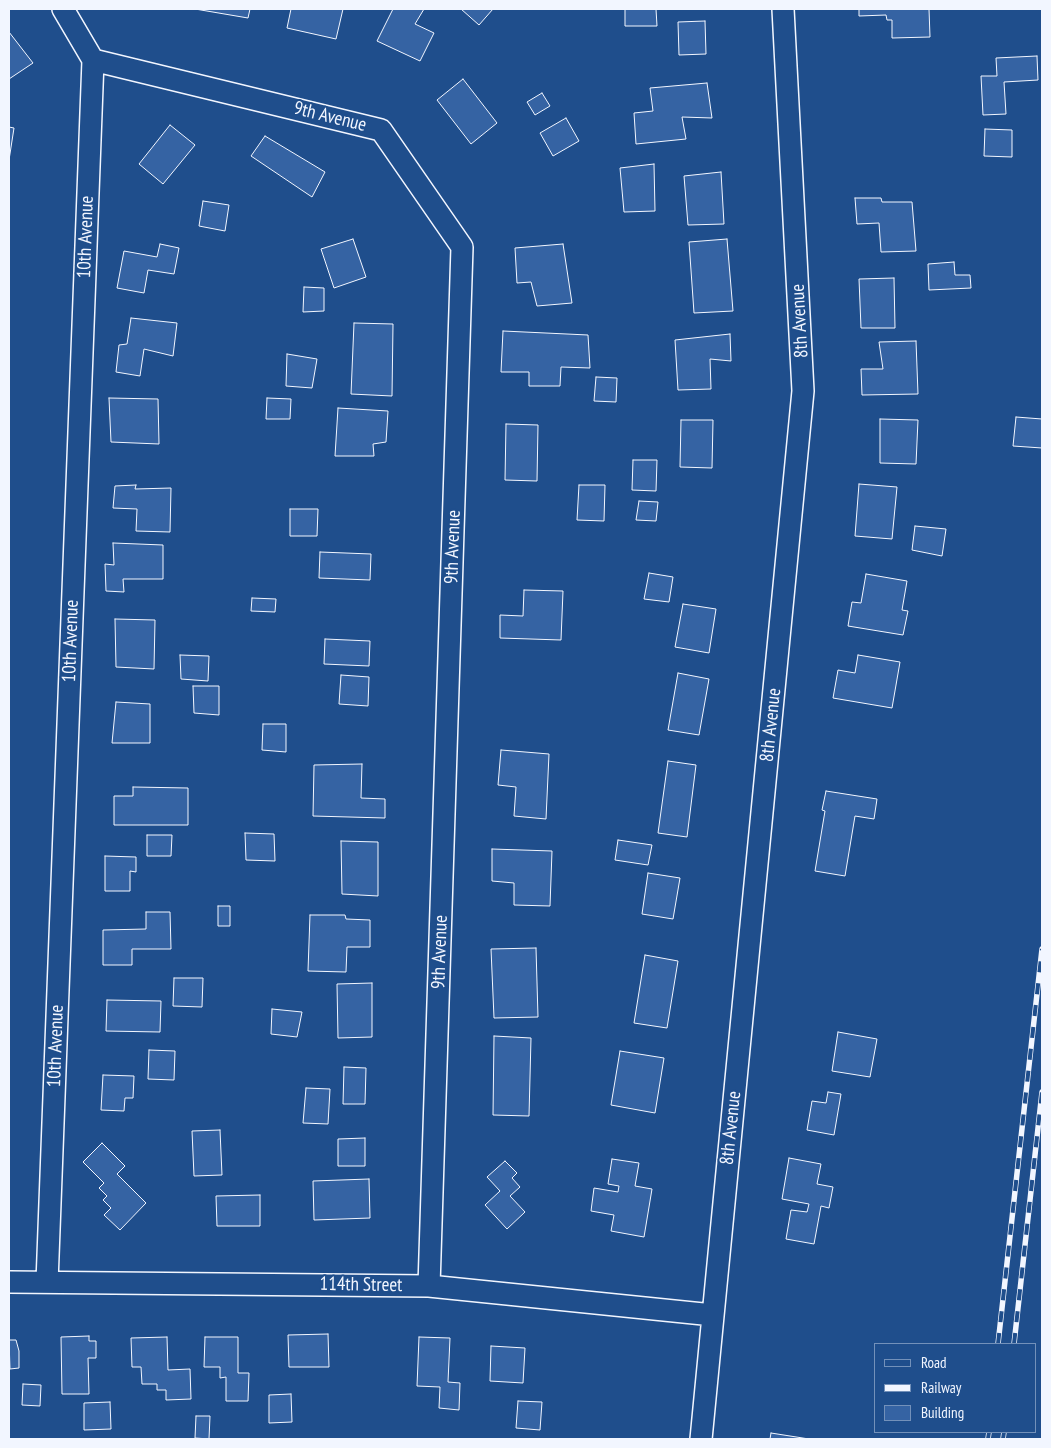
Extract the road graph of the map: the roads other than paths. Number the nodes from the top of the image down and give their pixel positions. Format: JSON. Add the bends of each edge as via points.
{"nodes":[{"id":1,"x":63,"y":9,"type":"edge"},
{"id":2,"x":783,"y":9,"type":"edge"},
{"id":3,"x":93,"y":60,"type":"junction"},
{"id":4,"x":9,"y":1282,"type":"edge"},
{"id":5,"x":47,"y":1282,"type":"junction"},
{"id":6,"x":429,"y":1286,"type":"junction"},
{"id":7,"x":713,"y":1314,"type":"junction"},
{"id":8,"x":701,"y":1439,"type":"edge"}],
"edges":[{"from":1,"to":3,"type":"street"},
{"from":2,"to":7,"type":"street","name":"8th Avenue","via":[[803,391]]},
{"from":3,"to":5,"type":"street","name":"10th Avenue"},
{"from":3,"to":6,"type":"street","name":"9th Avenue","via":[[381,130],[462,247]]},
{"from":4,"to":5,"type":"street","name":"114th Street"},
{"from":5,"to":6,"type":"street","name":"114th Street"},
{"from":6,"to":7,"type":"street","name":"114th Street"},
{"from":7,"to":8,"type":"street","name":"8th Avenue"}]}
